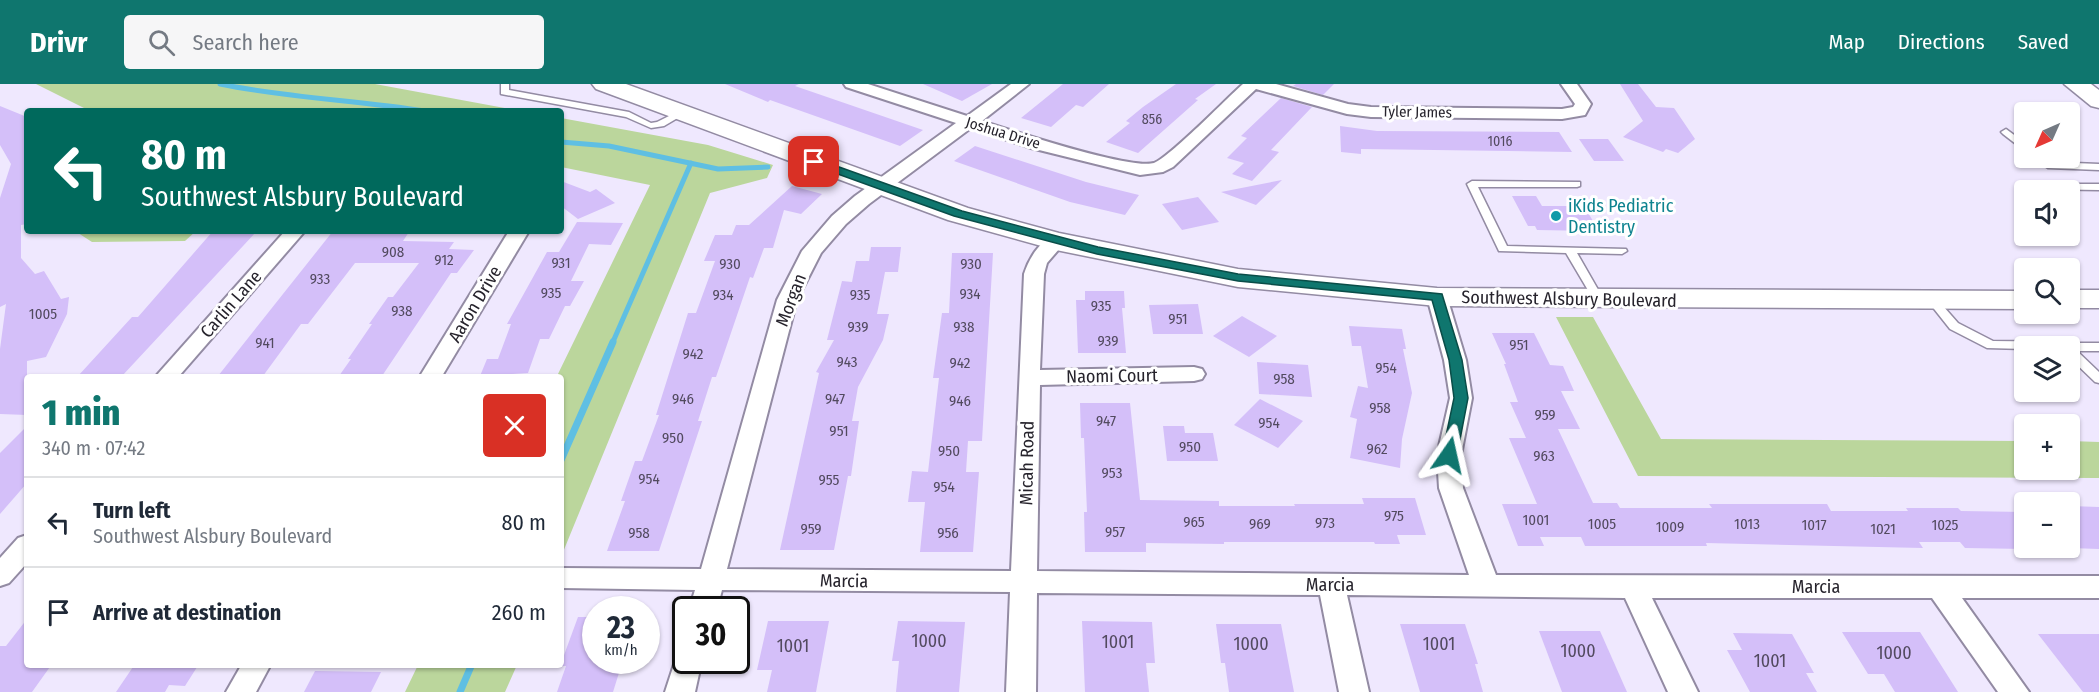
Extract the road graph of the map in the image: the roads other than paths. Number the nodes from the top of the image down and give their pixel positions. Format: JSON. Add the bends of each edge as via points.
{"nodes":[{"id":1,"x":505,"y":84,"type":"edge"},
{"id":2,"x":604,"y":84,"type":"edge"},
{"id":3,"x":852,"y":84,"type":"edge"},
{"id":4,"x":1021,"y":84,"type":"edge"},
{"id":5,"x":1252,"y":84,"type":"edge"},
{"id":6,"x":1258,"y":84,"type":"edge"},
{"id":7,"x":1569,"y":84,"type":"edge"},
{"id":8,"x":2076,"y":84,"type":"edge"},
{"id":9,"x":2099,"y":101,"type":"edge"},
{"id":10,"x":682,"y":113,"type":"junction"},
{"id":11,"x":969,"y":122,"type":"junction"},
{"id":12,"x":2006,"y":132,"type":"dead end"},
{"id":13,"x":2014,"y":139,"type":"edge"},
{"id":14,"x":2080,"y":166,"type":"edge"},
{"id":15,"x":2099,"y":167,"type":"edge"},
{"id":16,"x":1577,"y":184,"type":"dead end"},
{"id":17,"x":880,"y":186,"type":"junction"},
{"id":18,"x":2080,"y":187,"type":"edge"},
{"id":19,"x":2099,"y":187,"type":"edge"},
{"id":20,"x":292,"y":234,"type":"edge"},
{"id":21,"x":517,"y":234,"type":"edge"},
{"id":22,"x":1056,"y":241,"type":"junction"},
{"id":23,"x":1570,"y":250,"type":"junction"},
{"id":24,"x":1622,"y":251,"type":"dead end"},
{"id":25,"x":1437,"y":297,"type":"junction"},
{"id":26,"x":2099,"y":299,"type":"edge"},
{"id":27,"x":1599,"y":300,"type":"junction"},
{"id":28,"x":1932,"y":300,"type":"junction"},
{"id":29,"x":2014,"y":300,"type":"edge"},
{"id":30,"x":2080,"y":300,"type":"edge"},
{"id":31,"x":2014,"y":345,"type":"edge"},
{"id":32,"x":2099,"y":347,"type":"edge"},
{"id":33,"x":2080,"y":348,"type":"edge"},
{"id":34,"x":2080,"y":360,"type":"edge"},
{"id":35,"x":169,"y":374,"type":"edge"},
{"id":36,"x":432,"y":374,"type":"edge"},
{"id":37,"x":1194,"y":374,"type":"dead end"},
{"id":38,"x":1029,"y":378,"type":"junction"},
{"id":39,"x":2099,"y":380,"type":"edge"},
{"id":40,"x":24,"y":550,"type":"edge"},
{"id":41,"x":0,"y":576,"type":"edge"},
{"id":42,"x":564,"y":578,"type":"edge"},
{"id":43,"x":711,"y":580,"type":"junction"},
{"id":44,"x":1024,"y":583,"type":"junction"},
{"id":45,"x":1330,"y":585,"type":"junction"},
{"id":46,"x":1485,"y":585,"type":"junction"},
{"id":47,"x":1633,"y":587,"type":"junction"},
{"id":48,"x":1939,"y":587,"type":"junction"},
{"id":49,"x":2099,"y":587,"type":"edge"},
{"id":50,"x":707,"y":596,"type":"edge"},
{"id":51,"x":256,"y":668,"type":"edge"},
{"id":52,"x":684,"y":674,"type":"edge"},
{"id":53,"x":241,"y":692,"type":"edge"},
{"id":54,"x":680,"y":692,"type":"edge"},
{"id":55,"x":1022,"y":692,"type":"edge"},
{"id":56,"x":1354,"y":692,"type":"edge"},
{"id":57,"x":1683,"y":692,"type":"edge"},
{"id":58,"x":2014,"y":692,"type":"edge"}],
"edges":[{"from":1,"to":10,"type":"lane","via":[[504,92],[629,115],[645,126],[658,126]]},
{"from":2,"to":10,"type":"main road","name":"Southwest Alsbury Boulevard"},
{"from":3,"to":11,"type":"street","name":"Joshua Drive"},
{"from":4,"to":11,"type":"street","name":"Morgan"},
{"from":5,"to":11,"type":"street","name":"Joshua Drive","via":[[1158,168],[1140,170],[1036,144]]},
{"from":6,"to":7,"type":"street","name":"Tyler James","via":[[1371,112],[1562,114],[1579,111],[1583,104]]},
{"from":8,"to":9,"type":"main road"},
{"from":10,"to":17,"type":"main road","name":"Southwest Alsbury Boulevard"},
{"from":11,"to":17,"type":"street","name":"Morgan"},
{"from":12,"to":13,"type":"lane"},
{"from":14,"to":15,"type":"lane"},
{"from":16,"to":23,"type":"lane","via":[[1472,184],[1503,249]]},
{"from":17,"to":22,"type":"main road","name":"Southwest Alsbury Boulevard","via":[[958,214]]},
{"from":17,"to":43,"type":"street","name":"Morgan","via":[[839,220],[812,251],[787,300]]},
{"from":18,"to":19,"type":"lane"},
{"from":20,"to":35,"type":"street","name":"Carlin Lane"},
{"from":21,"to":36,"type":"street","name":"Aaron Drive"},
{"from":22,"to":25,"type":"main road","name":"Southwest Alsbury Boulevard","via":[[1238,278]]},
{"from":22,"to":38,"type":"street","name":"Micah Road","via":[[1038,262],[1034,274]]},
{"from":23,"to":24,"type":"lane"},
{"from":23,"to":27,"type":"lane"},
{"from":25,"to":27,"type":"main road","name":"Southwest Alsbury Boulevard"},
{"from":25,"to":46,"type":"street","via":[[1461,398],[1449,455],[1451,488]]},
{"from":26,"to":30,"type":"main road"},
{"from":27,"to":28,"type":"main road","name":"Southwest Alsbury Boulevard"},
{"from":28,"to":29,"type":"main road","name":"Southwest Alsbury Boulevard"},
{"from":28,"to":31,"type":"lane","via":[[1954,326],[1991,345]]},
{"from":32,"to":33,"type":"lane"},
{"from":34,"to":39,"type":"lane"},
{"from":37,"to":38,"type":"street","name":"Naomi Court"},
{"from":38,"to":44,"type":"street","name":"Micah Road"},
{"from":40,"to":41,"type":"street"},
{"from":42,"to":43,"type":"street","name":"Marcia"},
{"from":43,"to":44,"type":"street","name":"Marcia"},
{"from":43,"to":50,"type":"street","name":"Morgan"},
{"from":44,"to":45,"type":"street","name":"Marcia"},
{"from":44,"to":55,"type":"street","name":"Micah Road"},
{"from":45,"to":46,"type":"street","name":"Marcia"},
{"from":45,"to":56,"type":"street"},
{"from":46,"to":47,"type":"street","name":"Marcia"},
{"from":47,"to":48,"type":"street","name":"Marcia"},
{"from":47,"to":57,"type":"street"},
{"from":48,"to":49,"type":"street","name":"Marcia"},
{"from":48,"to":58,"type":"street"},
{"from":51,"to":53,"type":"street"},
{"from":52,"to":54,"type":"street"}]}
